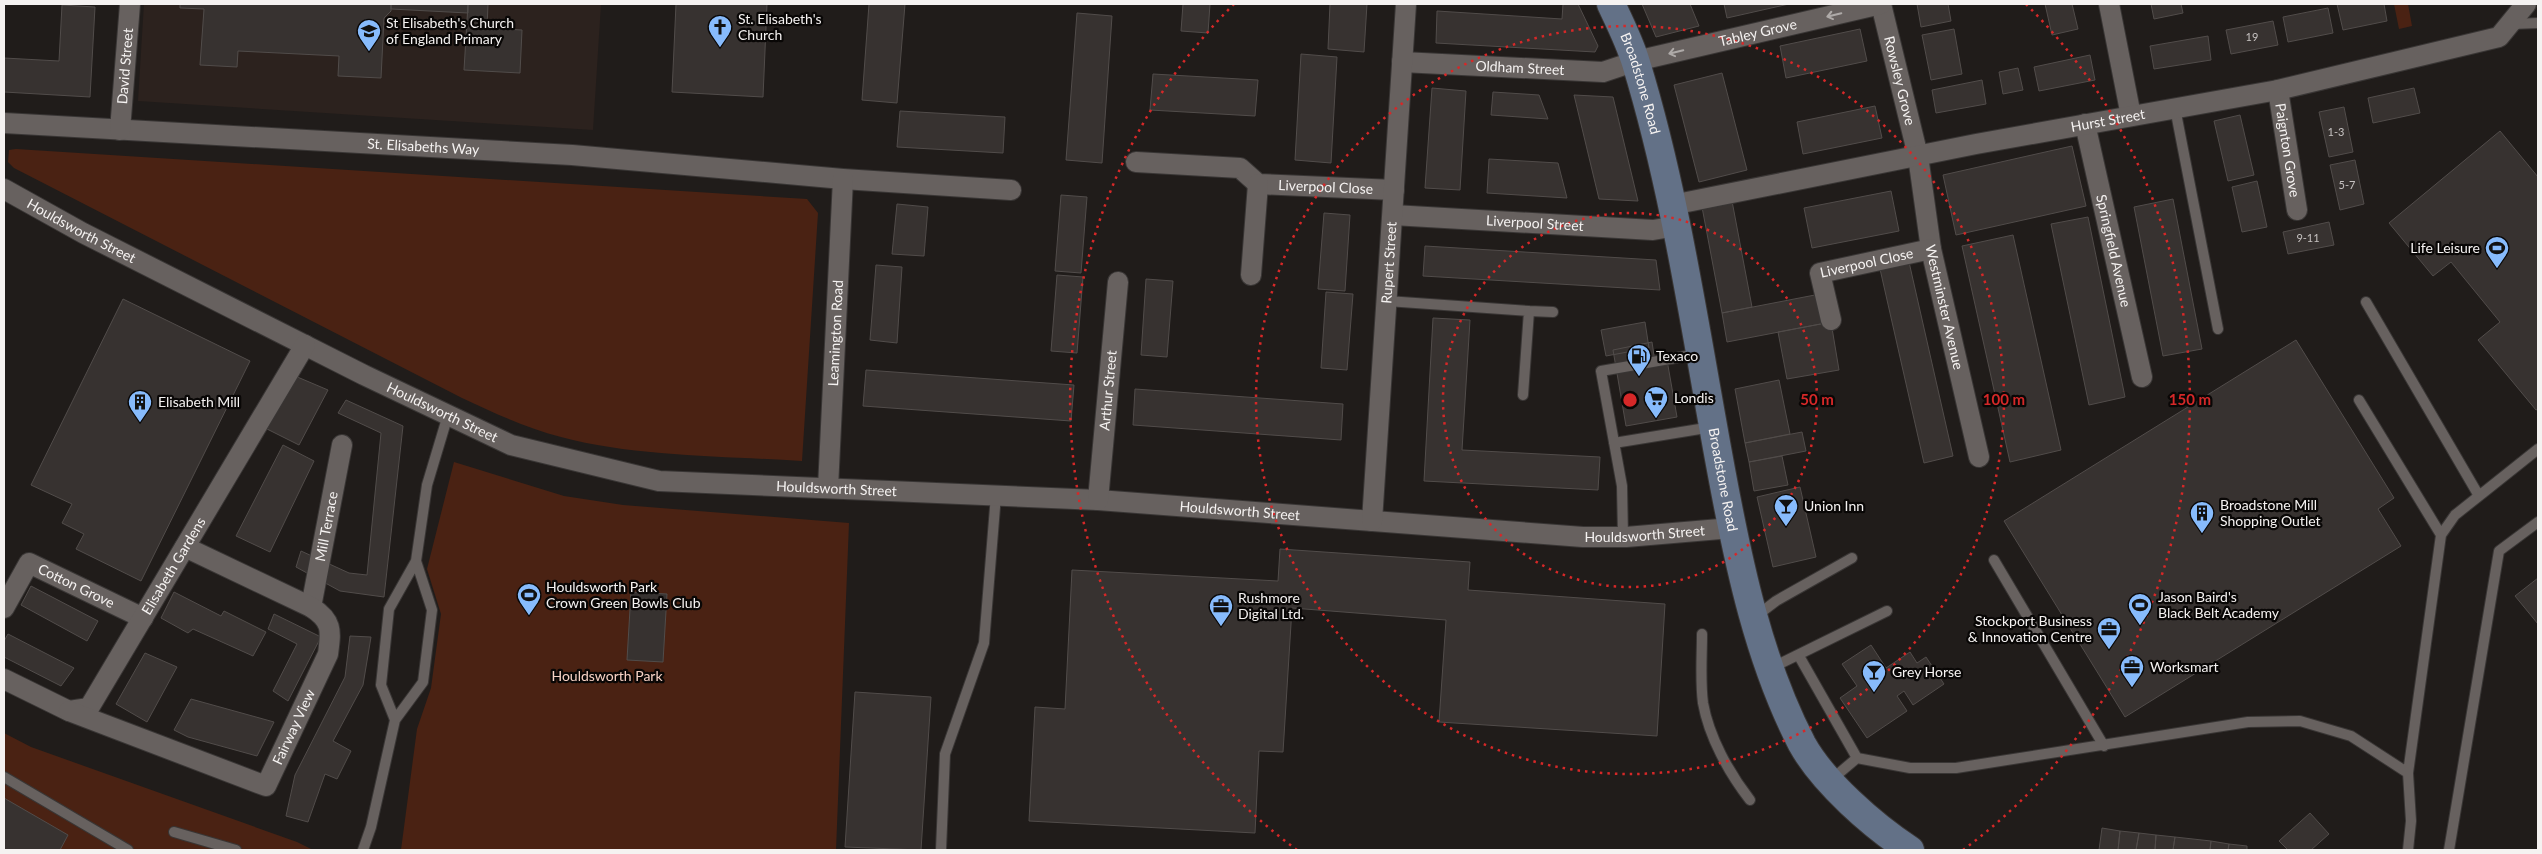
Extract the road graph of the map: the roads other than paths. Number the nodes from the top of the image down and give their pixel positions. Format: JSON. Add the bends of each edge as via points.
{"nodes":[{"id":1,"x":130,"y":4,"type":"edge"},
{"id":2,"x":1406,"y":4,"type":"edge"},
{"id":3,"x":1611,"y":4,"type":"edge"},
{"id":4,"x":1881,"y":4,"type":"edge"},
{"id":5,"x":2108,"y":4,"type":"edge"},
{"id":6,"x":2526,"y":4,"type":"edge"},
{"id":7,"x":2538,"y":23,"type":"edge"},
{"id":8,"x":2512,"y":24,"type":"junction"},
{"id":9,"x":1636,"y":61,"type":"junction"},
{"id":10,"x":1402,"y":62,"type":"junction"},
{"id":11,"x":2278,"y":90,"type":"junction"},
{"id":12,"x":2175,"y":108,"type":"junction"},
{"id":13,"x":2131,"y":116,"type":"junction"},
{"id":14,"x":4,"y":123,"type":"edge"},
{"id":15,"x":2085,"y":124,"type":"junction"},
{"id":16,"x":120,"y":130,"type":"junction"},
{"id":17,"x":1918,"y":156,"type":"junction"},
{"id":18,"x":1136,"y":162,"type":"dead end"},
{"id":19,"x":843,"y":179,"type":"junction"},
{"id":20,"x":1258,"y":184,"type":"junction"},
{"id":21,"x":4,"y":189,"type":"edge"},
{"id":22,"x":1011,"y":190,"type":"dead end"},
{"id":23,"x":1394,"y":190,"type":"junction"},
{"id":24,"x":2297,"y":210,"type":"dead end"},
{"id":25,"x":1392,"y":215,"type":"junction"},
{"id":26,"x":1675,"y":216,"type":"junction"},
{"id":27,"x":1931,"y":249,"type":"junction"},
{"id":28,"x":1251,"y":275,"type":"dead end"},
{"id":29,"x":1118,"y":282,"type":"dead end"},
{"id":30,"x":1387,"y":301,"type":"junction"},
{"id":31,"x":2366,"y":302,"type":"dead end"},
{"id":32,"x":1528,"y":311,"type":"junction"},
{"id":33,"x":1553,"y":312,"type":"dead end"},
{"id":34,"x":1831,"y":320,"type":"dead end"},
{"id":35,"x":2218,"y":329,"type":"dead end"},
{"id":36,"x":305,"y":345,"type":"junction"},
{"id":37,"x":1699,"y":353,"type":"junction"},
{"id":38,"x":2142,"y":378,"type":"dead end"},
{"id":39,"x":1523,"y":395,"type":"dead end"},
{"id":40,"x":2359,"y":400,"type":"dead end"},
{"id":41,"x":448,"y":416,"type":"junction"},
{"id":42,"x":1713,"y":427,"type":"junction"},
{"id":43,"x":1614,"y":443,"type":"junction"},
{"id":44,"x":342,"y":445,"type":"dead end"},
{"id":45,"x":2538,"y":449,"type":"edge"},
{"id":46,"x":1979,"y":457,"type":"dead end"},
{"id":47,"x":828,"y":488,"type":"junction"},
{"id":48,"x":996,"y":495,"type":"junction"},
{"id":49,"x":2479,"y":496,"type":"junction"},
{"id":50,"x":1098,"y":500,"type":"junction"},
{"id":51,"x":1372,"y":522,"type":"junction"},
{"id":52,"x":2538,"y":522,"type":"edge"},
{"id":53,"x":1732,"y":528,"type":"junction"},
{"id":54,"x":2441,"y":536,"type":"junction"},
{"id":55,"x":1623,"y":537,"type":"junction"},
{"id":56,"x":185,"y":547,"type":"junction"},
{"id":57,"x":1852,"y":558,"type":"dead end"},
{"id":58,"x":1994,"y":560,"type":"dead end"},
{"id":59,"x":416,"y":561,"type":"junction"},
{"id":60,"x":311,"y":607,"type":"junction"},
{"id":61,"x":4,"y":608,"type":"edge"},
{"id":62,"x":1887,"y":611,"type":"dead end"},
{"id":63,"x":143,"y":618,"type":"junction"},
{"id":64,"x":1754,"y":618,"type":"junction"},
{"id":65,"x":1702,"y":634,"type":"dead end"},
{"id":66,"x":1798,"y":656,"type":"junction"},
{"id":67,"x":1770,"y":669,"type":"junction"},
{"id":68,"x":4,"y":679,"type":"edge"},
{"id":69,"x":69,"y":711,"type":"junction"},
{"id":70,"x":395,"y":720,"type":"junction"},
{"id":71,"x":2104,"y":746,"type":"junction"},
{"id":72,"x":1857,"y":758,"type":"junction"},
{"id":73,"x":2408,"y":773,"type":"junction"},
{"id":74,"x":4,"y":777,"type":"edge"},
{"id":75,"x":1830,"y":780,"type":"junction"},
{"id":76,"x":1750,"y":800,"type":"dead end"},
{"id":77,"x":174,"y":832,"type":"dead end"},
{"id":78,"x":1901,"y":845,"type":"edge"},
{"id":79,"x":128,"y":850,"type":"edge"},
{"id":80,"x":236,"y":850,"type":"edge"},
{"id":81,"x":363,"y":850,"type":"edge"},
{"id":82,"x":941,"y":850,"type":"edge"},
{"id":83,"x":2408,"y":850,"type":"edge"},
{"id":84,"x":2449,"y":850,"type":"edge"}],
"edges":[{"from":1,"to":16,"type":"street","name":"David Street"},
{"from":2,"to":10,"type":"street","name":"Rupert Street"},
{"from":3,"to":9,"type":"main road","name":"Broadstone Road"},
{"from":4,"to":9,"type":"street","name":"Tabley Grove","one_way":true},
{"from":4,"to":17,"type":"street","name":"Rowsley Grove"},
{"from":5,"to":13,"type":"street"},
{"from":6,"to":8,"type":"street","name":"Hurst Street"},
{"from":7,"to":8,"type":"lane"},
{"from":8,"to":11,"type":"street","name":"Hurst Street","via":[[2499,37]]},
{"from":9,"to":10,"type":"street","name":"Oldham Street","via":[[1603,72]]},
{"from":9,"to":26,"type":"main road","name":"Broadstone Road"},
{"from":10,"to":23,"type":"street","name":"Rupert Street"},
{"from":11,"to":12,"type":"street","name":"Hurst Street"},
{"from":11,"to":24,"type":"street","name":"Paignton Grove"},
{"from":12,"to":13,"type":"street","name":"Hurst Street"},
{"from":12,"to":35,"type":"lane"},
{"from":13,"to":15,"type":"street","name":"Hurst Street"},
{"from":14,"to":16,"type":"street","name":"St. Elisabeths Way"},
{"from":15,"to":17,"type":"street","name":"Hurst Street"},
{"from":15,"to":38,"type":"street","name":"Springfield Avenue"},
{"from":16,"to":19,"type":"street","name":"St. Elisabeths Way","via":[[572,155]]},
{"from":17,"to":26,"type":"street","name":"Hurst Street"},
{"from":17,"to":27,"type":"street","name":"Westminster Avenue"},
{"from":18,"to":20,"type":"street","name":"Liverpool Close","via":[[1240,168]]},
{"from":19,"to":22,"type":"street","name":"St. Elisabeths Way"},
{"from":19,"to":47,"type":"street","name":"Leamington Road"},
{"from":20,"to":23,"type":"street","name":"Liverpool Close"},
{"from":20,"to":28,"type":"street","name":"Liverpool Close"},
{"from":21,"to":36,"type":"street","name":"Houldsworth Street","via":[[83,233]]},
{"from":23,"to":25,"type":"street","name":"Rupert Street"},
{"from":25,"to":26,"type":"street","name":"Liverpool Street","via":[[1653,230]]},
{"from":25,"to":30,"type":"street","name":"Rupert Street"},
{"from":26,"to":37,"type":"main road","name":"Broadstone Road"},
{"from":27,"to":34,"type":"street","name":"Liverpool Close","via":[[1820,273]]},
{"from":27,"to":46,"type":"street","name":"Westminster Avenue"},
{"from":29,"to":50,"type":"street","name":"Arthur Street"},
{"from":30,"to":32,"type":"lane"},
{"from":30,"to":51,"type":"street","name":"Rupert Street"},
{"from":31,"to":49,"type":"lane"},
{"from":32,"to":33,"type":"lane"},
{"from":32,"to":39,"type":"lane"},
{"from":36,"to":41,"type":"street","name":"Houldsworth Street"},
{"from":36,"to":56,"type":"street","name":"Elisabeth Gardens"},
{"from":37,"to":42,"type":"main road","name":"Broadstone Road"},
{"from":37,"to":43,"type":"lane","via":[[1601,371]]},
{"from":40,"to":54,"type":"lane"},
{"from":41,"to":47,"type":"street","name":"Houldsworth Street","via":[[511,446],[658,481]]},
{"from":41,"to":59,"type":"lane","via":[[427,485]]},
{"from":42,"to":43,"type":"lane"},
{"from":42,"to":53,"type":"main road","name":"Broadstone Road"},
{"from":43,"to":55,"type":"lane","via":[[1622,486]]},
{"from":44,"to":60,"type":"street","name":"Mill Terrace"},
{"from":45,"to":49,"type":"lane"},
{"from":47,"to":48,"type":"street","name":"Houldsworth Street"},
{"from":48,"to":50,"type":"street","name":"Houldsworth Street"},
{"from":48,"to":82,"type":"lane","via":[[984,643],[945,754]]},
{"from":49,"to":54,"type":"lane","via":[[2455,515]]},
{"from":50,"to":51,"type":"street","name":"Houldsworth Street"},
{"from":51,"to":55,"type":"street","name":"Houldsworth Street"},
{"from":52,"to":84,"type":"lane","via":[[2499,551]]},
{"from":53,"to":55,"type":"street","name":"Houldsworth Street"},
{"from":53,"to":64,"type":"main road","name":"Broadstone Road"},
{"from":54,"to":73,"type":"lane"},
{"from":56,"to":60,"type":"street","name":"Fairway View"},
{"from":56,"to":63,"type":"street","name":"Elisabeth Gardens"},
{"from":57,"to":64,"type":"lane","via":[[1776,601]]},
{"from":58,"to":71,"type":"lane"},
{"from":59,"to":70,"type":"lane","via":[[389,609],[381,685]]},
{"from":59,"to":70,"type":"lane","via":[[432,610],[423,682]]},
{"from":60,"to":69,"type":"street","name":"Fairway View","via":[[324,615],[331,630],[328,654],[266,786]]},
{"from":61,"to":63,"type":"street","name":"Cotton Grove","via":[[29,563]]},
{"from":62,"to":66,"type":"lane"},
{"from":63,"to":69,"type":"street","name":"Elisabeth Gardens","via":[[89,708]]},
{"from":64,"to":67,"type":"main road","name":"Broadstone Road"},
{"from":65,"to":76,"type":"lane","via":[[1703,703],[1716,743],[1736,782]]},
{"from":66,"to":67,"type":"lane"},
{"from":66,"to":72,"type":"lane"},
{"from":67,"to":75,"type":"main road","name":"Broadstone Road","via":[[1803,744]]},
{"from":68,"to":69,"type":"street"},
{"from":70,"to":81,"type":"lane","via":[[372,827]]},
{"from":71,"to":72,"type":"lane","via":[[1956,768],[1910,768]]},
{"from":71,"to":73,"type":"lane","via":[[2248,722],[2300,721],[2351,736]]},
{"from":72,"to":75,"type":"lane"},
{"from":73,"to":83,"type":"lane","via":[[2411,821]]},
{"from":74,"to":79,"type":"lane"},
{"from":75,"to":78,"type":"main road","name":"Broadstone Road","via":[[1866,818]]},
{"from":77,"to":80,"type":"lane"}]}
